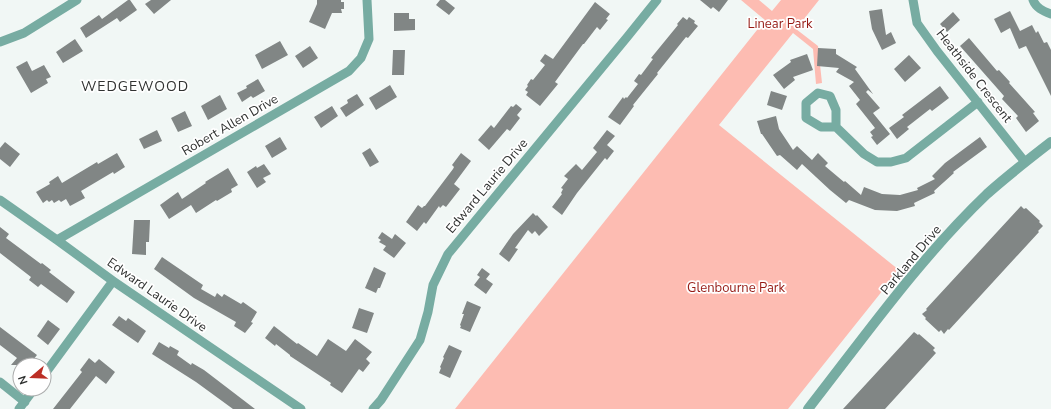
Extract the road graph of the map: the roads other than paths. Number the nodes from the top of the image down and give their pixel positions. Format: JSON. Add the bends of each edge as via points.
{"nodes":[{"id":1,"x":77,"y":0,"type":"edge"},
{"id":2,"x":367,"y":0,"type":"edge"},
{"id":3,"x":656,"y":0,"type":"edge"},
{"id":4,"x":913,"y":0,"type":"edge"},
{"id":5,"x":1033,"y":0,"type":"edge"},
{"id":6,"x":1051,"y":14,"type":"edge"},
{"id":7,"x":0,"y":42,"type":"edge"},
{"id":8,"x":978,"y":102,"type":"junction"},
{"id":9,"x":836,"y":127,"type":"dead end"},
{"id":10,"x":1051,"y":142,"type":"edge"},
{"id":11,"x":1025,"y":162,"type":"junction"},
{"id":12,"x":0,"y":200,"type":"edge"},
{"id":13,"x":57,"y":240,"type":"junction"},
{"id":14,"x":113,"y":281,"type":"junction"},
{"id":15,"x":52,"y":364,"type":"edge"},
{"id":16,"x":0,"y":382,"type":"edge"},
{"id":17,"x":22,"y":405,"type":"edge"},
{"id":18,"x":301,"y":409,"type":"edge"},
{"id":19,"x":373,"y":409,"type":"edge"},
{"id":20,"x":808,"y":409,"type":"edge"}],
"edges":[{"from":1,"to":7,"type":"street","via":[[24,34]]},
{"from":2,"to":13,"type":"street","name":"Robert Allen Drive","via":[[369,39],[362,58],[349,71]]},
{"from":3,"to":19,"type":"street","name":"Edward Laurie Drive","via":[[448,254],[433,285],[420,340]]},
{"from":4,"to":8,"type":"street","name":"Heathside Crescent","via":[[917,23]]},
{"from":5,"to":6,"type":"street","via":[[1039,9]]},
{"from":8,"to":9,"type":"street","via":[[906,158],[891,162],[877,162],[864,154]]},
{"from":8,"to":11,"type":"street","name":"Heathside Crescent"},
{"from":10,"to":11,"type":"street","name":"Parkland Drive"},
{"from":11,"to":20,"type":"street","name":"Parkland Drive","via":[[987,194],[938,246]]},
{"from":12,"to":13,"type":"street","name":"Edward Laurie Drive"},
{"from":13,"to":14,"type":"street","name":"Edward Laurie Drive"},
{"from":14,"to":15,"type":"street"},
{"from":14,"to":18,"type":"street","name":"Edward Laurie Drive"},
{"from":16,"to":17,"type":"street"}]}
